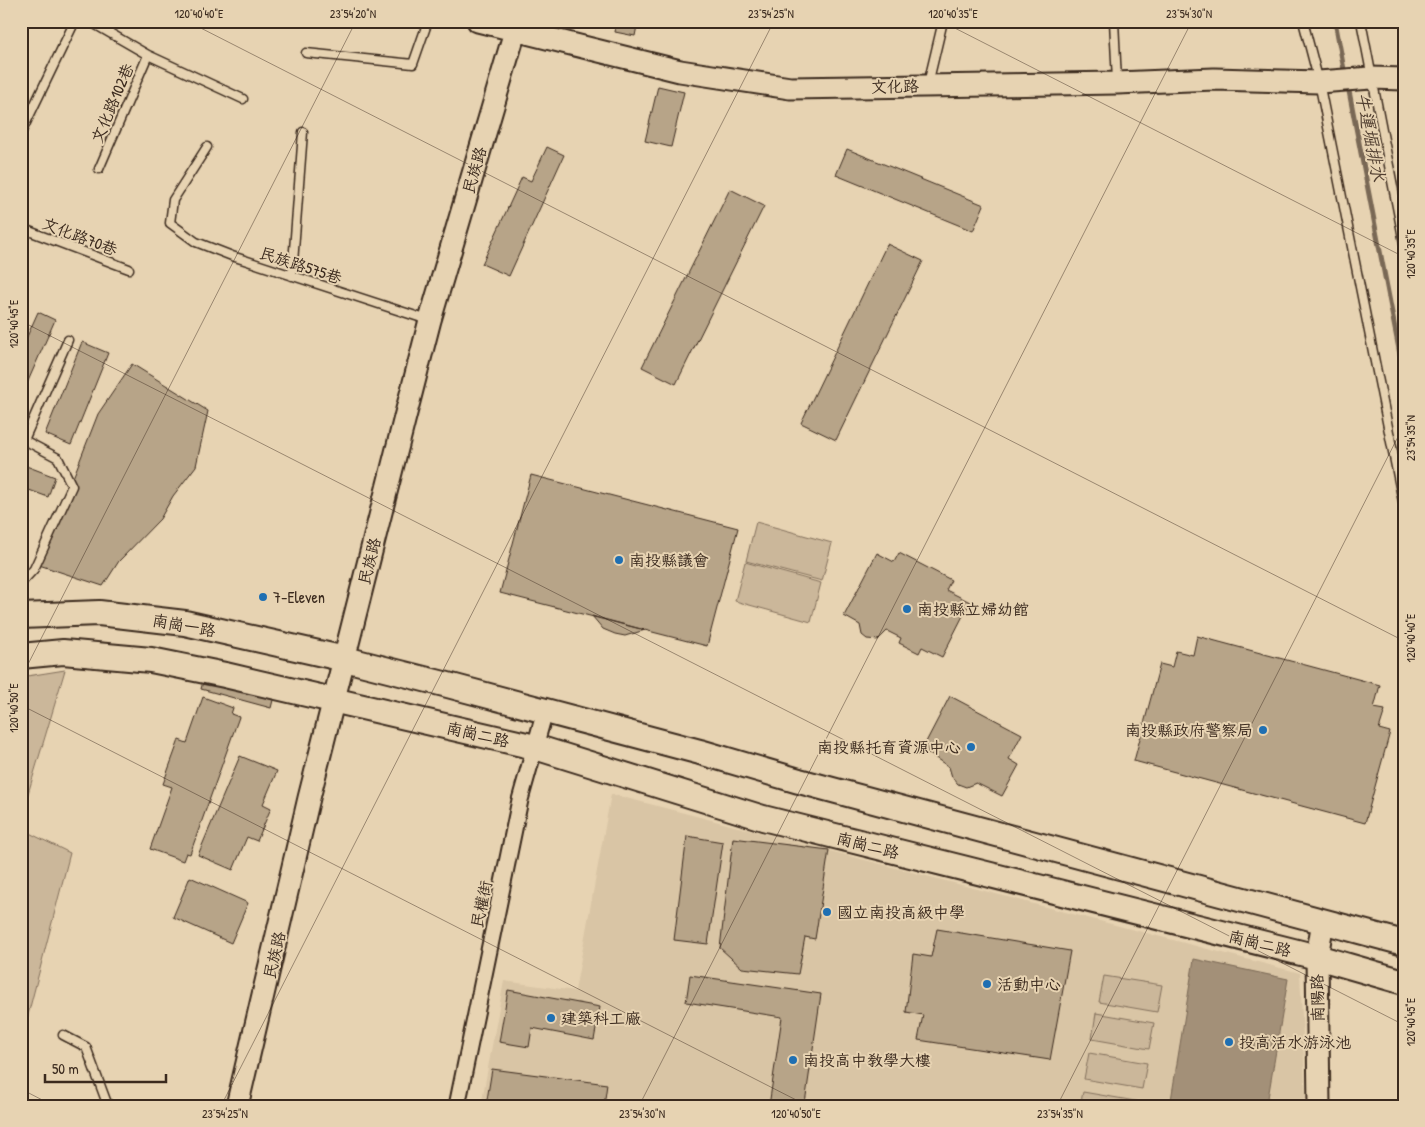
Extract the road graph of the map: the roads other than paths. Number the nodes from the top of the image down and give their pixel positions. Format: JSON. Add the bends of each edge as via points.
{"nodes":[{"id":1,"x":75,"y":21,"type":"edge"},
{"id":2,"x":89,"y":21,"type":"edge"},
{"id":3,"x":428,"y":21,"type":"edge"},
{"id":4,"x":478,"y":21,"type":"edge"},
{"id":5,"x":943,"y":21,"type":"edge"},
{"id":6,"x":1114,"y":21,"type":"edge"},
{"id":7,"x":1304,"y":21,"type":"edge"},
{"id":8,"x":1361,"y":21,"type":"edge"},
{"id":9,"x":517,"y":26,"type":"edge"},
{"id":10,"x":306,"y":52,"type":"dead end"},
{"id":11,"x":148,"y":55,"type":"junction"},
{"id":12,"x":1371,"y":78,"type":"junction"},
{"id":13,"x":1404,"y":79,"type":"edge"},
{"id":14,"x":1319,"y":82,"type":"junction"},
{"id":15,"x":1117,"y":83,"type":"junction"},
{"id":16,"x":927,"y":86,"type":"junction"},
{"id":17,"x":243,"y":99,"type":"dead end"},
{"id":18,"x":303,"y":132,"type":"dead end"},
{"id":19,"x":21,"y":133,"type":"edge"},
{"id":20,"x":206,"y":147,"type":"dead end"},
{"id":21,"x":99,"y":169,"type":"dead end"},
{"id":22,"x":21,"y":228,"type":"edge"},
{"id":23,"x":1404,"y":243,"type":"edge"},
{"id":24,"x":129,"y":269,"type":"dead end"},
{"id":25,"x":292,"y":276,"type":"junction"},
{"id":26,"x":430,"y":320,"type":"junction"},
{"id":27,"x":68,"y":340,"type":"dead end"},
{"id":28,"x":1404,"y":507,"type":"edge"},
{"id":29,"x":21,"y":583,"type":"edge"},
{"id":30,"x":21,"y":616,"type":"edge"},
{"id":31,"x":21,"y":656,"type":"edge"},
{"id":32,"x":345,"y":659,"type":"junction"},
{"id":33,"x":334,"y":700,"type":"junction"},
{"id":34,"x":545,"y":711,"type":"junction"},
{"id":35,"x":535,"y":747,"type":"junction"},
{"id":36,"x":1323,"y":920,"type":"junction"},
{"id":37,"x":1404,"y":942,"type":"edge"},
{"id":38,"x":1317,"y":957,"type":"junction"},
{"id":39,"x":1404,"y":982,"type":"edge"},
{"id":40,"x":63,"y":1035,"type":"dead end"},
{"id":41,"x":108,"y":1106,"type":"edge"},
{"id":42,"x":237,"y":1106,"type":"edge"},
{"id":43,"x":457,"y":1106,"type":"edge"},
{"id":44,"x":1319,"y":1106,"type":"edge"}],
"edges":[{"from":1,"to":19,"type":"lane"},
{"from":2,"to":11,"type":"lane","name":"文化路102巷"},
{"from":3,"to":10,"type":"lane","via":[[413,64]]},
{"from":4,"to":9,"type":"street","name":"文化路"},
{"from":5,"to":16,"type":"lane"},
{"from":6,"to":15,"type":"lane"},
{"from":7,"to":14,"type":"lane"},
{"from":8,"to":12,"type":"lane"},
{"from":9,"to":16,"type":"street","name":"文化路","via":[[680,71],[790,88]]},
{"from":9,"to":26,"type":"street","name":"民族路"},
{"from":11,"to":17,"type":"lane"},
{"from":11,"to":21,"type":"lane","name":"文化路102巷"},
{"from":12,"to":13,"type":"street"},
{"from":12,"to":14,"type":"street","name":"文化路"},
{"from":12,"to":23,"type":"lane"},
{"from":14,"to":15,"type":"street","name":"文化路","via":[[1214,79]]},
{"from":14,"to":28,"type":"lane"},
{"from":15,"to":16,"type":"street","name":"文化路"},
{"from":18,"to":25,"type":"lane"},
{"from":20,"to":25,"type":"lane","name":"民族路575巷","via":[[173,200],[170,223],[196,242]]},
{"from":22,"to":24,"type":"lane","name":"文化路70巷"},
{"from":25,"to":26,"type":"lane","name":"民族路575巷"},
{"from":26,"to":32,"type":"street","name":"民族路"},
{"from":27,"to":29,"type":"lane","via":[[24,440],[58,458],[72,486],[34,569]]},
{"from":30,"to":32,"type":"main road","name":"南崗一路","via":[[99,613],[185,623]]},
{"from":31,"to":33,"type":"main road","via":[[63,652],[151,660]]},
{"from":32,"to":33,"type":"street","name":"民族路"},
{"from":32,"to":34,"type":"main road"},
{"from":33,"to":35,"type":"main road","name":"南崗二路"},
{"from":33,"to":42,"type":"street","name":"民族路"},
{"from":34,"to":35,"type":"street","name":"民權街"},
{"from":34,"to":36,"type":"main road"},
{"from":35,"to":38,"type":"main road","name":"南崗二路","via":[[763,818]]},
{"from":35,"to":43,"type":"street","name":"民權街","via":[[520,800]]},
{"from":36,"to":37,"type":"main road"},
{"from":36,"to":38,"type":"street","name":"南陽路"},
{"from":38,"to":39,"type":"main road","name":"南崗二路"},
{"from":38,"to":44,"type":"street","name":"南陽路"},
{"from":40,"to":41,"type":"lane","via":[[86,1047]]}]}
